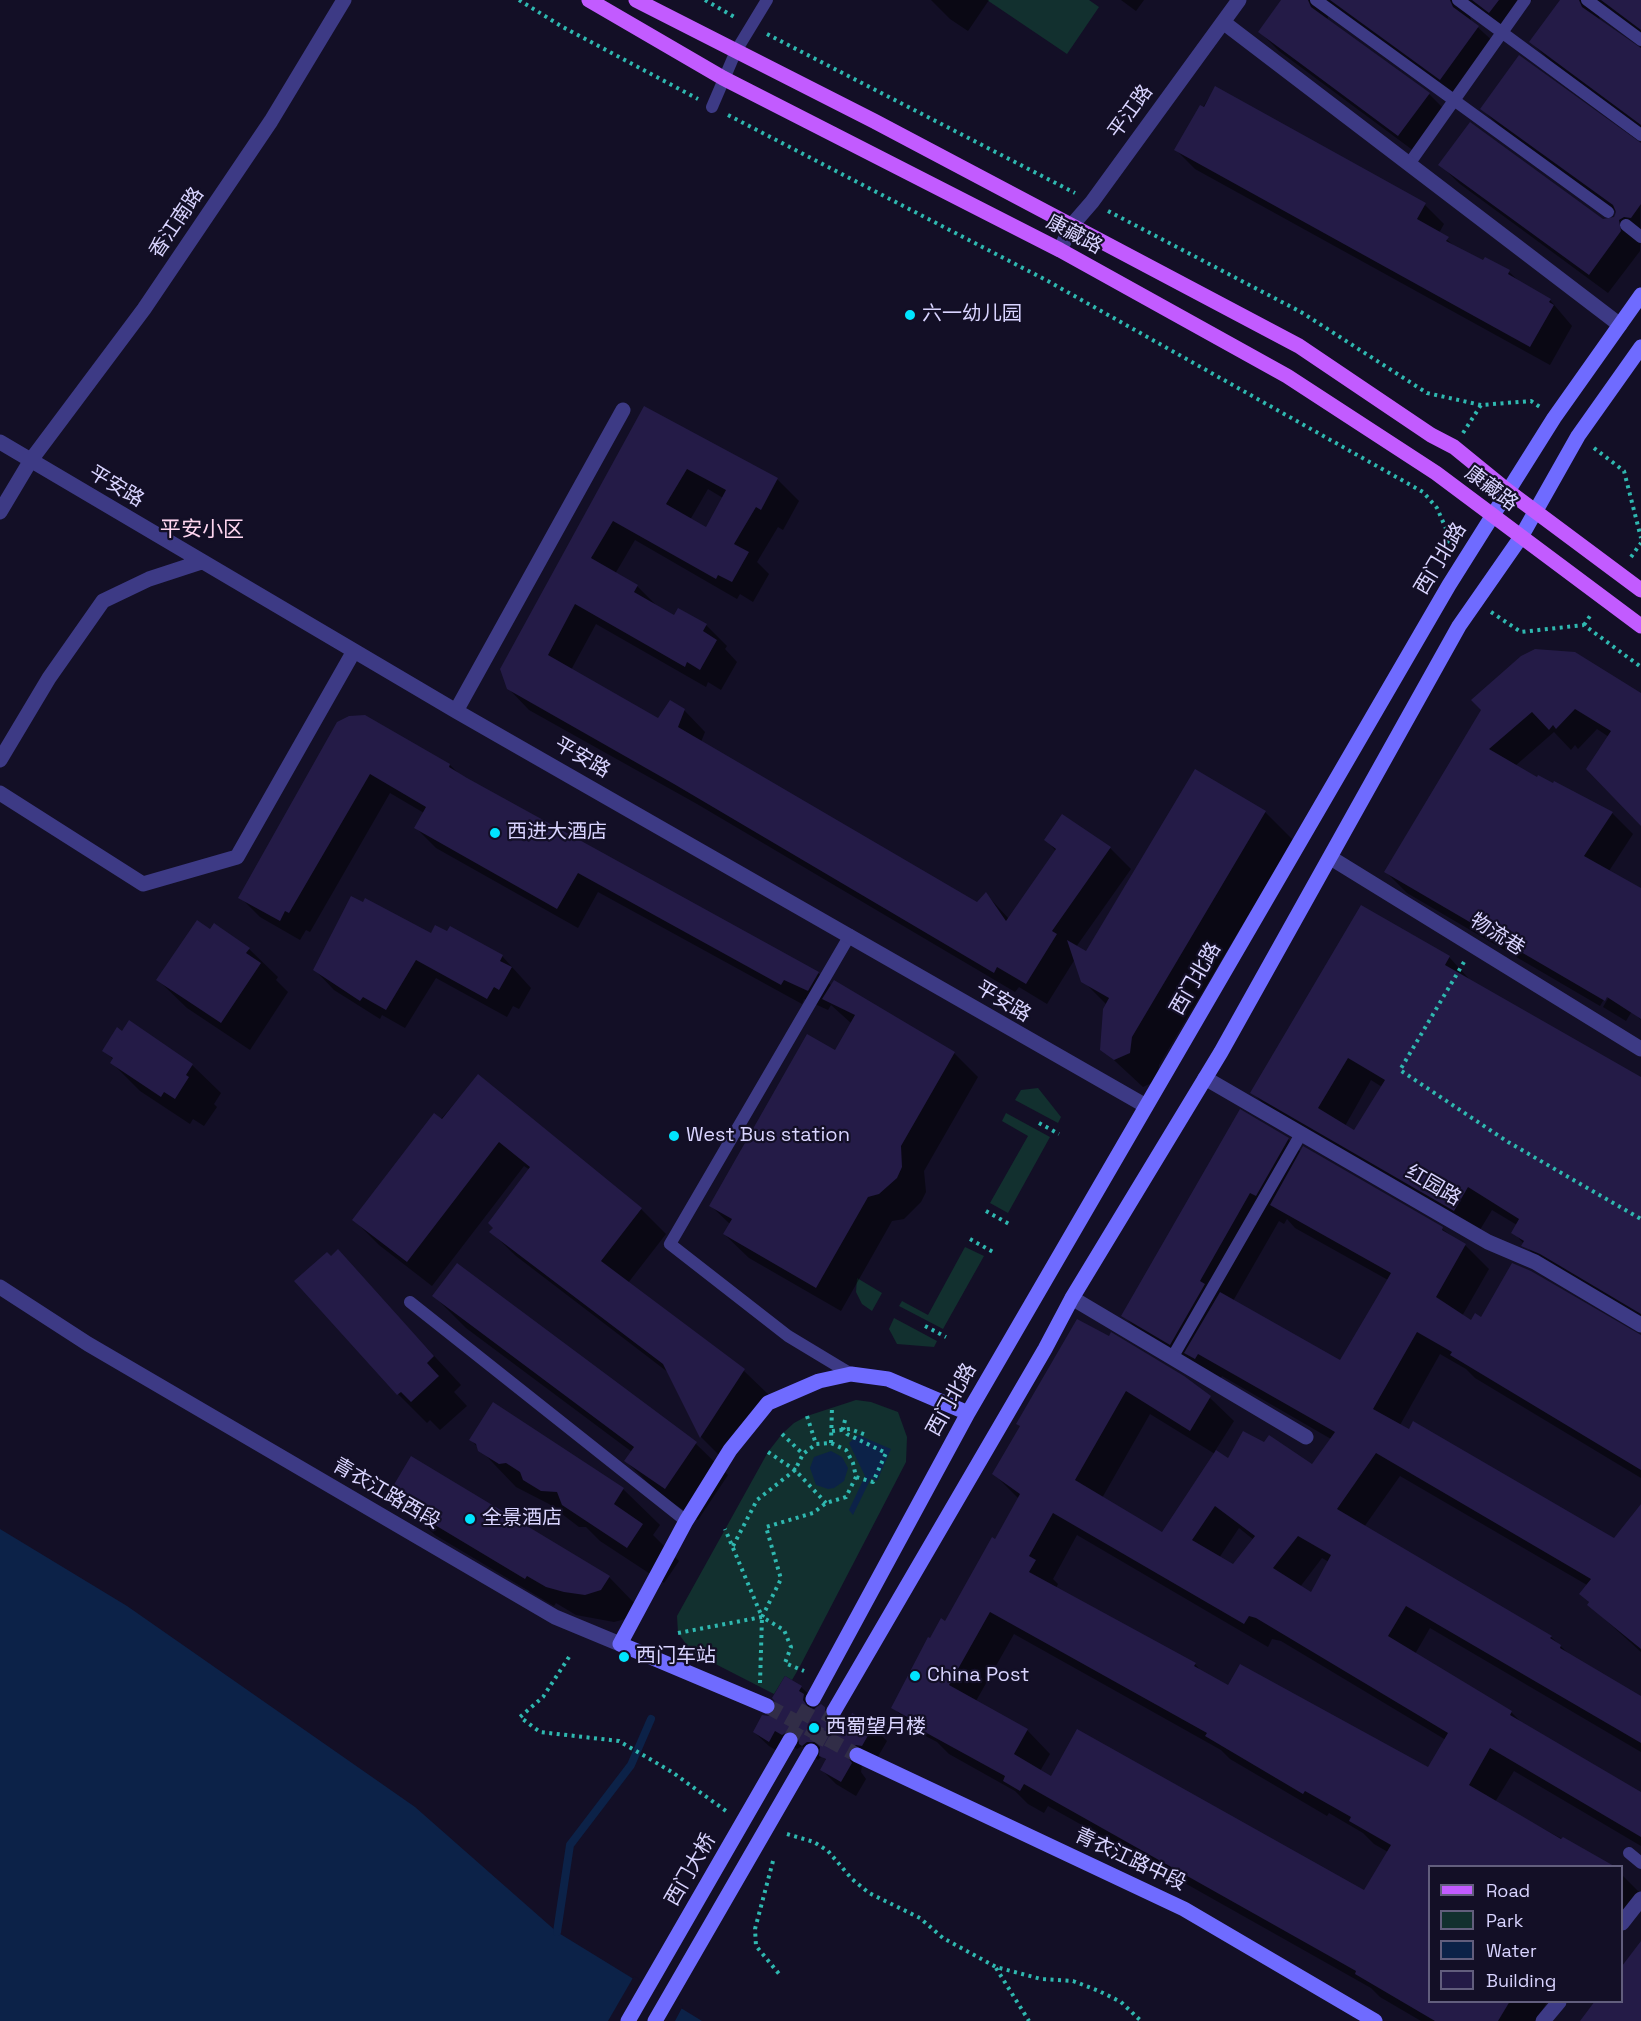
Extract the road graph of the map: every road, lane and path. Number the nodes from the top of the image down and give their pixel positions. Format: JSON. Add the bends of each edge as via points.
{"nodes":[{"id":1,"x":344,"y":0,"type":"edge"},
{"id":2,"x":519,"y":0,"type":"edge"},
{"id":3,"x":589,"y":0,"type":"edge"},
{"id":4,"x":636,"y":0,"type":"edge"},
{"id":5,"x":705,"y":0,"type":"edge"},
{"id":6,"x":767,"y":0,"type":"edge"},
{"id":7,"x":1239,"y":0,"type":"edge"},
{"id":8,"x":1316,"y":0,"type":"edge"},
{"id":9,"x":1458,"y":0,"type":"edge"},
{"id":10,"x":1525,"y":0,"type":"edge"},
{"id":11,"x":1587,"y":0,"type":"edge"},
{"id":12,"x":1223,"y":22,"type":"junction"},
{"id":13,"x":752,"y":26,"type":"junction"},
{"id":14,"x":1502,"y":33,"type":"junction"},
{"id":15,"x":1641,"y":40,"type":"edge"},
{"id":16,"x":736,"y":51,"type":"junction"},
{"id":17,"x":723,"y":78,"type":"junction"},
{"id":18,"x":1454,"y":100,"type":"junction"},
{"id":19,"x":712,"y":107,"type":"junction"},
{"id":20,"x":1641,"y":135,"type":"edge"},
{"id":21,"x":1409,"y":164,"type":"junction"},
{"id":22,"x":1092,"y":202,"type":"junction"},
{"id":23,"x":1608,"y":212,"type":"dead end"},
{"id":24,"x":1072,"y":225,"type":"junction"},
{"id":25,"x":1626,"y":225,"type":"dead end"},
{"id":26,"x":1641,"y":237,"type":"edge"},
{"id":27,"x":1060,"y":250,"type":"junction"},
{"id":28,"x":1641,"y":295,"type":"edge"},
{"id":29,"x":1620,"y":325,"type":"junction"},
{"id":30,"x":1641,"y":347,"type":"edge"},
{"id":31,"x":1531,"y":401,"type":"dead end"},
{"id":32,"x":623,"y":410,"type":"dead end"},
{"id":33,"x":0,"y":442,"type":"edge"},
{"id":34,"x":31,"y":460,"type":"junction"},
{"id":35,"x":1624,"y":471,"type":"dead end"},
{"id":36,"x":1508,"y":491,"type":"junction"},
{"id":37,"x":0,"y":512,"type":"edge"},
{"id":38,"x":1536,"y":512,"type":"junction"},
{"id":39,"x":1492,"y":516,"type":"junction"},
{"id":40,"x":1521,"y":537,"type":"junction"},
{"id":41,"x":1641,"y":538,"type":"edge"},
{"id":42,"x":1443,"y":557,"type":"dead end"},
{"id":43,"x":201,"y":562,"type":"junction"},
{"id":44,"x":1641,"y":590,"type":"edge"},
{"id":45,"x":1641,"y":626,"type":"edge"},
{"id":46,"x":1521,"y":632,"type":"dead end"},
{"id":47,"x":354,"y":651,"type":"junction"},
{"id":48,"x":1641,"y":667,"type":"edge"},
{"id":49,"x":456,"y":711,"type":"junction"},
{"id":50,"x":0,"y":760,"type":"edge"},
{"id":51,"x":0,"y":793,"type":"edge"},
{"id":52,"x":1331,"y":858,"type":"junction"},
{"id":53,"x":850,"y":935,"type":"junction"},
{"id":54,"x":1474,"y":945,"type":"junction"},
{"id":55,"x":1641,"y":1048,"type":"edge"},
{"id":56,"x":1205,"y":1078,"type":"junction"},
{"id":57,"x":1146,"y":1106,"type":"junction"},
{"id":58,"x":1039,"y":1123,"type":"dead end"},
{"id":59,"x":1059,"y":1134,"type":"dead end"},
{"id":60,"x":1301,"y":1134,"type":"junction"},
{"id":61,"x":986,"y":1210,"type":"dead end"},
{"id":62,"x":1641,"y":1219,"type":"edge"},
{"id":63,"x":1009,"y":1224,"type":"dead end"},
{"id":64,"x":970,"y":1239,"type":"dead end"},
{"id":65,"x":993,"y":1252,"type":"dead end"},
{"id":66,"x":0,"y":1287,"type":"edge"},
{"id":67,"x":1072,"y":1298,"type":"junction"},
{"id":68,"x":410,"y":1302,"type":"dead end"},
{"id":69,"x":925,"y":1326,"type":"dead end"},
{"id":70,"x":1641,"y":1326,"type":"edge"},
{"id":71,"x":946,"y":1338,"type":"dead end"},
{"id":72,"x":1172,"y":1358,"type":"junction"},
{"id":73,"x":851,"y":1374,"type":"junction"},
{"id":74,"x":832,"y":1407,"type":"dead end"},
{"id":75,"x":968,"y":1413,"type":"junction"},
{"id":76,"x":807,"y":1416,"type":"dead end"},
{"id":77,"x":845,"y":1420,"type":"dead end"},
{"id":78,"x":843,"y":1428,"type":"junction"},
{"id":79,"x":832,"y":1431,"type":"junction"},
{"id":80,"x":782,"y":1434,"type":"dead end"},
{"id":81,"x":866,"y":1435,"type":"dead end"},
{"id":82,"x":1306,"y":1437,"type":"dead end"},
{"id":83,"x":831,"y":1443,"type":"junction"},
{"id":84,"x":816,"y":1444,"type":"junction"},
{"id":85,"x":768,"y":1452,"type":"dead end"},
{"id":86,"x":803,"y":1454,"type":"junction"},
{"id":87,"x":795,"y":1470,"type":"junction"},
{"id":88,"x":856,"y":1477,"type":"junction"},
{"id":89,"x":826,"y":1503,"type":"junction"},
{"id":90,"x":686,"y":1521,"type":"junction"},
{"id":91,"x":725,"y":1529,"type":"dead end"},
{"id":92,"x":733,"y":1546,"type":"junction"},
{"id":93,"x":762,"y":1617,"type":"junction"},
{"id":94,"x":678,"y":1633,"type":"dead end"},
{"id":95,"x":620,"y":1644,"type":"junction"},
{"id":96,"x":569,"y":1657,"type":"dead end"},
{"id":97,"x":804,"y":1671,"type":"dead end"},
{"id":98,"x":762,"y":1679,"type":"dead end"},
{"id":99,"x":813,"y":1700,"type":"tunnel mouth"},
{"id":100,"x":767,"y":1706,"type":"tunnel mouth"},
{"id":101,"x":834,"y":1711,"type":"tunnel mouth"},
{"id":102,"x":790,"y":1740,"type":"tunnel mouth"},
{"id":103,"x":811,"y":1751,"type":"tunnel mouth"},
{"id":104,"x":857,"y":1755,"type":"tunnel mouth"},
{"id":105,"x":732,"y":1813,"type":"dead end"},
{"id":106,"x":780,"y":1841,"type":"dead end"},
{"id":107,"x":777,"y":1850,"type":"dead end"},
{"id":108,"x":1629,"y":1853,"type":"dead end"},
{"id":109,"x":1641,"y":1863,"type":"edge"},
{"id":110,"x":1641,"y":1899,"type":"edge"},
{"id":111,"x":1623,"y":1922,"type":"edge"},
{"id":112,"x":996,"y":1967,"type":"junction"},
{"id":113,"x":780,"y":1975,"type":"dead end"},
{"id":114,"x":1557,"y":2003,"type":"edge"},
{"id":115,"x":628,"y":2021,"type":"edge"},
{"id":116,"x":656,"y":2021,"type":"edge"},
{"id":117,"x":1029,"y":2021,"type":"edge"},
{"id":118,"x":1141,"y":2021,"type":"edge"},
{"id":119,"x":1374,"y":2021,"type":"edge"},
{"id":120,"x":1543,"y":2021,"type":"edge"}],
"edges":[{"from":1,"to":34,"type":"street","name":"香江南路","via":[[271,122],[151,299]]},
{"from":2,"to":19,"type":"path"},
{"from":3,"to":17,"type":"main road","name":"康藏路"},
{"from":4,"to":16,"type":"main road","name":"康藏路"},
{"from":5,"to":13,"type":"path"},
{"from":6,"to":13,"type":"lane"},
{"from":7,"to":12,"type":"street","name":"平江路"},
{"from":8,"to":18,"type":"lane"},
{"from":9,"to":14,"type":"lane"},
{"from":10,"to":14,"type":"lane"},
{"from":11,"to":15,"type":"lane"},
{"from":12,"to":21,"type":"street"},
{"from":12,"to":22,"type":"street","name":"平江路"},
{"from":13,"to":16,"type":"lane"},
{"from":13,"to":22,"type":"path"},
{"from":14,"to":18,"type":"lane"},
{"from":14,"to":20,"type":"lane"},
{"from":16,"to":17,"type":"lane"},
{"from":16,"to":24,"type":"main road","name":"康藏路"},
{"from":17,"to":19,"type":"lane"},
{"from":17,"to":27,"type":"main road","name":"康藏路"},
{"from":18,"to":21,"type":"lane"},
{"from":18,"to":23,"type":"lane"},
{"from":19,"to":42,"type":"path","via":[[1046,280],[1423,492],[1437,508],[1450,538]]},
{"from":21,"to":29,"type":"street"},
{"from":22,"to":24,"type":"street","name":"平江路"},
{"from":22,"to":31,"type":"path","via":[[1301,312],[1427,393],[1480,405]]},
{"from":24,"to":27,"type":"street","name":"平江路"},
{"from":24,"to":36,"type":"main road","name":"康藏路","via":[[1299,346],[1454,447]]},
{"from":25,"to":26,"type":"lane"},
{"from":27,"to":39,"type":"main road","name":"康藏路","via":[[1287,376],[1436,473]]},
{"from":28,"to":29,"type":"main road","name":"西门北路"},
{"from":29,"to":36,"type":"main road","name":"西门北路"},
{"from":30,"to":38,"type":"main road","via":[[1578,436]]},
{"from":32,"to":49,"type":"street"},
{"from":33,"to":34,"type":"street","name":"平安路"},
{"from":34,"to":37,"type":"street","name":"香江南路"},
{"from":34,"to":43,"type":"street","name":"平安路"},
{"from":35,"to":41,"type":"path"},
{"from":36,"to":38,"type":"main road","name":"康藏路"},
{"from":36,"to":39,"type":"main road","name":"西门北路"},
{"from":38,"to":40,"type":"main road"},
{"from":38,"to":44,"type":"main road","name":"康藏路"},
{"from":39,"to":40,"type":"main road","name":"康藏路"},
{"from":39,"to":57,"type":"main road","name":"西门北路"},
{"from":40,"to":45,"type":"main road","name":"康藏路"},
{"from":40,"to":52,"type":"main road","via":[[1459,626]]},
{"from":43,"to":47,"type":"street","name":"平安路"},
{"from":43,"to":50,"type":"street","via":[[149,579],[103,601],[49,678]]},
{"from":46,"to":48,"type":"path","via":[[1584,625]]},
{"from":47,"to":49,"type":"street","name":"平安路"},
{"from":47,"to":51,"type":"street","via":[[237,857],[143,884]]},
{"from":49,"to":53,"type":"street","name":"平安路"},
{"from":52,"to":54,"type":"street","name":"物流巷"},
{"from":52,"to":56,"type":"main road"},
{"from":53,"to":57,"type":"street","name":"平安路"},
{"from":53,"to":73,"type":"lane","via":[[670,1244],[788,1336]]},
{"from":54,"to":55,"type":"street","name":"物流巷"},
{"from":54,"to":62,"type":"path","via":[[1400,1070],[1508,1142]]},
{"from":56,"to":60,"type":"street","name":"红园路"},
{"from":56,"to":67,"type":"main road"},
{"from":57,"to":75,"type":"main road","name":"西门北路"},
{"from":58,"to":59,"type":"path"},
{"from":60,"to":70,"type":"street","name":"红园路","via":[[1488,1242],[1536,1262]]},
{"from":60,"to":72,"type":"lane"},
{"from":61,"to":63,"type":"path"},
{"from":64,"to":65,"type":"path"},
{"from":66,"to":95,"type":"street","name":"青衣江路西段","via":[[99,1350],[555,1617]]},
{"from":67,"to":72,"type":"street"},
{"from":67,"to":101,"type":"main road"},
{"from":68,"to":90,"type":"lane"},
{"from":69,"to":71,"type":"path"},
{"from":72,"to":82,"type":"street"},
{"from":73,"to":75,"type":"main road","via":[[888,1379]]},
{"from":73,"to":90,"type":"main road","via":[[819,1381],[768,1403],[730,1450]]},
{"from":74,"to":79,"type":"path"},
{"from":75,"to":99,"type":"main road","name":"西门北路"},
{"from":76,"to":84,"type":"path"},
{"from":77,"to":78,"type":"path"},
{"from":78,"to":79,"type":"path"},
{"from":78,"to":81,"type":"path"},
{"from":78,"to":88,"type":"path","via":[[855,1439],[885,1453],[873,1482]]},
{"from":79,"to":83,"type":"path"},
{"from":80,"to":86,"type":"path"},
{"from":83,"to":84,"type":"path"},
{"from":83,"to":88,"type":"path","via":[[846,1450]]},
{"from":84,"to":86,"type":"path"},
{"from":85,"to":87,"type":"path"},
{"from":86,"to":87,"type":"path"},
{"from":87,"to":89,"type":"path"},
{"from":87,"to":92,"type":"path","via":[[757,1500]]},
{"from":88,"to":89,"type":"path","via":[[846,1497]]},
{"from":89,"to":93,"type":"path","via":[[813,1513],[766,1527],[781,1579]]},
{"from":90,"to":95,"type":"main road"},
{"from":91,"to":92,"type":"path"},
{"from":92,"to":93,"type":"path"},
{"from":93,"to":94,"type":"path"},
{"from":93,"to":97,"type":"path","via":[[784,1630],[791,1647],[785,1663]]},
{"from":93,"to":98,"type":"path"},
{"from":95,"to":100,"type":"main road","name":"青衣江路西段"},
{"from":96,"to":105,"type":"path","via":[[543,1696],[520,1717],[540,1732],[619,1741]]},
{"from":102,"to":115,"type":"main road","name":"西门大桥","bridge":true},
{"from":103,"to":116,"type":"main road","bridge":true},
{"from":104,"to":119,"type":"main road","name":"青衣江路中段","via":[[1184,1909]]},
{"from":106,"to":112,"type":"path","via":[[783,1832],[814,1842],[828,1851],[868,1893],[920,1918],[943,1938]]},
{"from":107,"to":113,"type":"path","via":[[755,1929],[756,1946]]},
{"from":108,"to":109,"type":"lane"},
{"from":110,"to":111,"type":"street"},
{"from":112,"to":117,"type":"path"},
{"from":112,"to":118,"type":"path","via":[[1099,1990],[1121,2002]]},
{"from":114,"to":120,"type":"street"}]}
